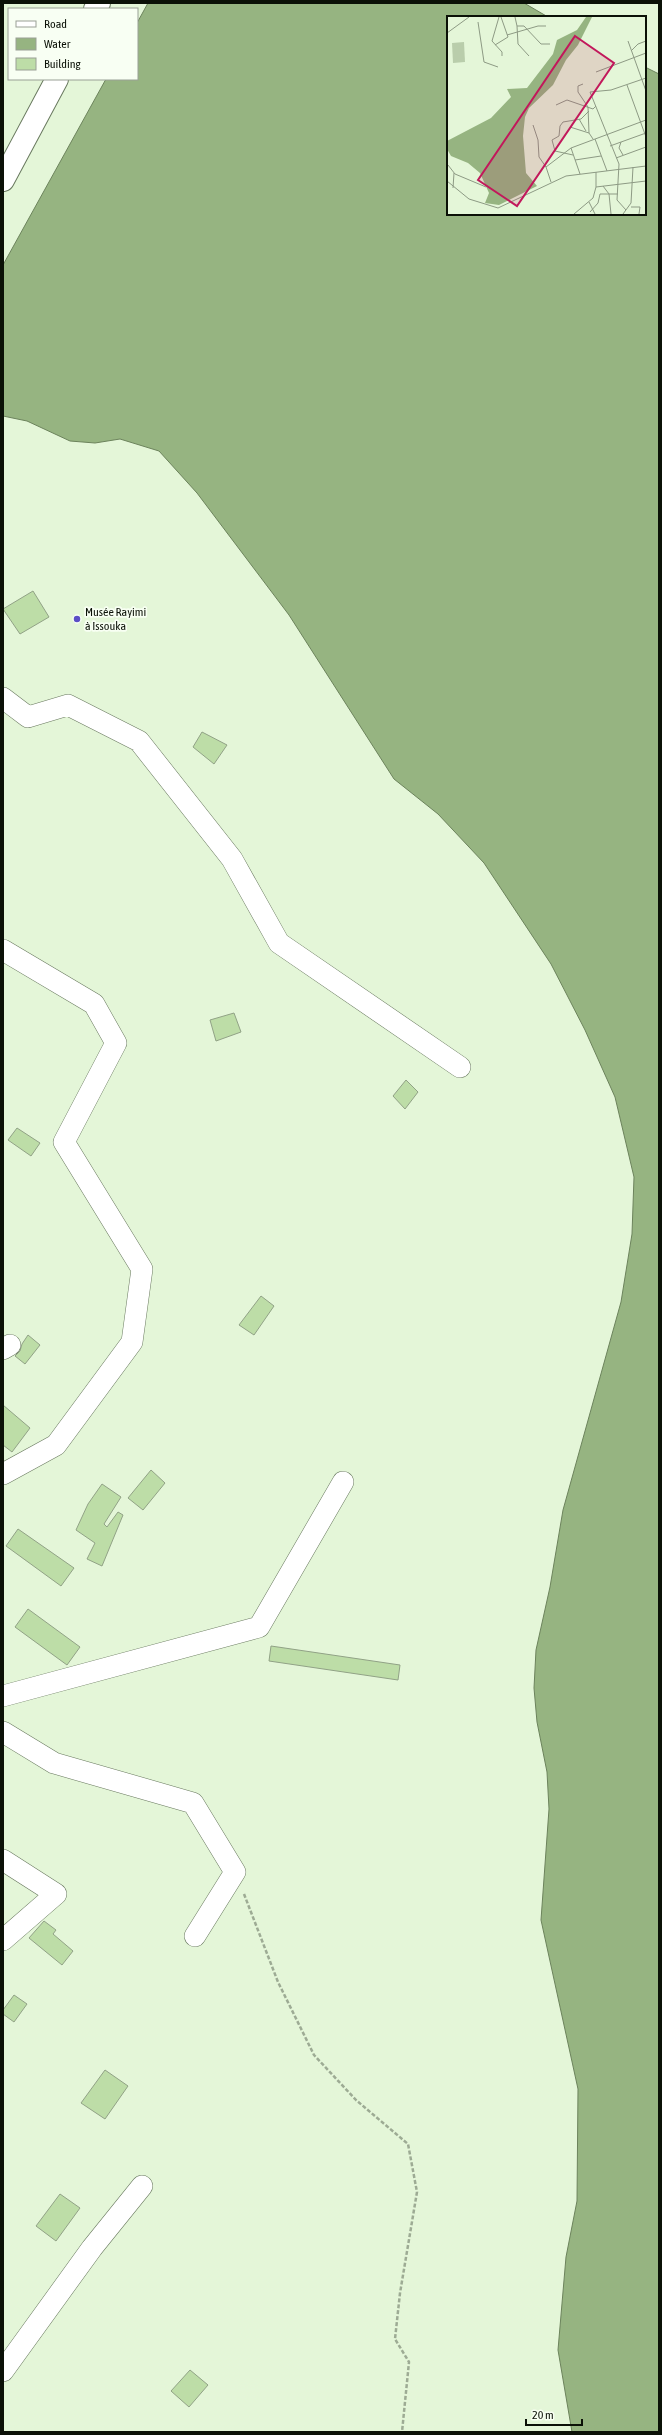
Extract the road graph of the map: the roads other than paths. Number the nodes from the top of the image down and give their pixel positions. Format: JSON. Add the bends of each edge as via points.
{"nodes":[{"id":1,"x":57,"y":80,"type":"edge"},
{"id":2,"x":3,"y":180,"type":"edge"},
{"id":3,"x":3,"y":698,"type":"edge"},
{"id":4,"x":3,"y":950,"type":"edge"},
{"id":5,"x":460,"y":1066,"type":"dead end"},
{"id":6,"x":3,"y":1474,"type":"edge"},
{"id":7,"x":343,"y":1482,"type":"dead end"},
{"id":8,"x":3,"y":1696,"type":"edge"},
{"id":9,"x":3,"y":1732,"type":"edge"},
{"id":10,"x":3,"y":1860,"type":"edge"},
{"id":11,"x":195,"y":1936,"type":"dead end"},
{"id":12,"x":3,"y":1940,"type":"edge"},
{"id":13,"x":142,"y":2186,"type":"dead end"},
{"id":14,"x":3,"y":2371,"type":"edge"}],
"edges":[{"from":1,"to":2,"type":"street"},
{"from":3,"to":5,"type":"street","via":[[28,718],[68,705],[139,741],[232,859],[279,943]]},
{"from":4,"to":6,"type":"street","via":[[94,1004],[116,1043],[64,1142],[142,1269],[132,1342],[56,1445]]},
{"from":7,"to":8,"type":"street","via":[[259,1627]]},
{"from":9,"to":11,"type":"street","via":[[54,1764],[193,1804],[235,1872]]},
{"from":10,"to":12,"type":"street","via":[[56,1894]]},
{"from":13,"to":14,"type":"street","via":[[92,2248]]}]}
